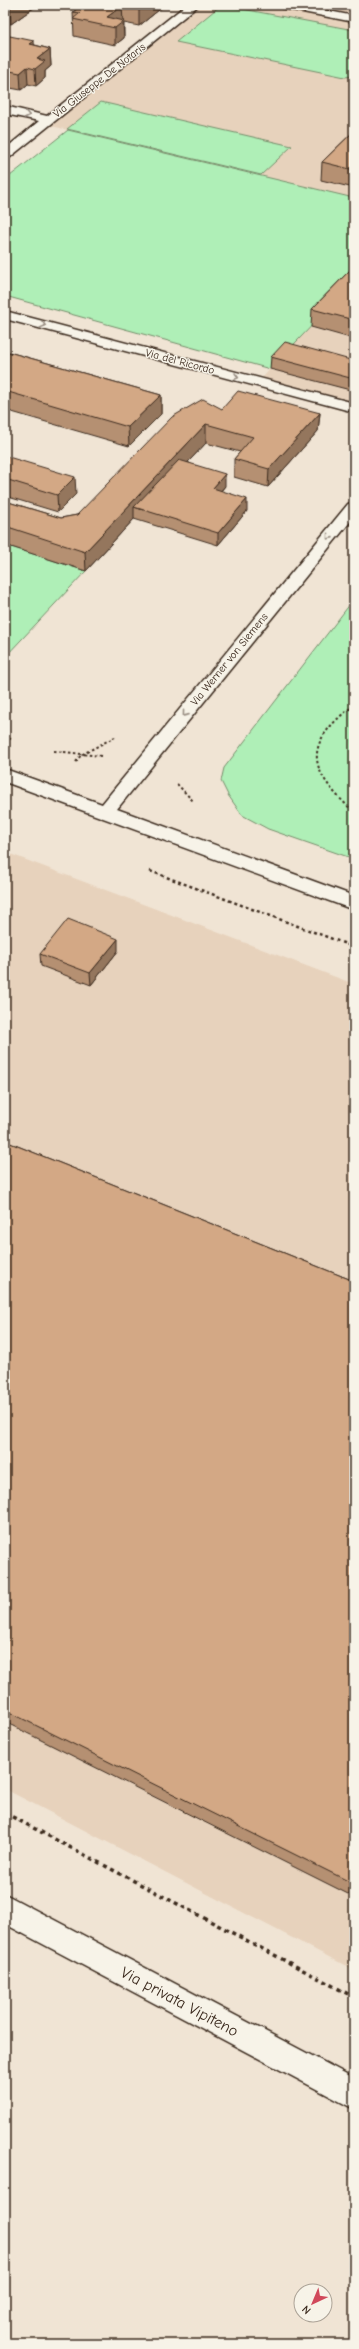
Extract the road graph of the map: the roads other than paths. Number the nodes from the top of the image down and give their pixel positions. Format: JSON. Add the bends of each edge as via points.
{"nodes":[{"id":1,"x":193,"y":5,"type":"edge"},
{"id":2,"x":282,"y":5,"type":"edge"},
{"id":3,"x":354,"y":19,"type":"edge"},
{"id":4,"x":5,"y":110,"type":"edge"},
{"id":5,"x":49,"y":120,"type":"junction"},
{"id":6,"x":5,"y":155,"type":"edge"},
{"id":7,"x":5,"y":315,"type":"edge"},
{"id":8,"x":354,"y":408,"type":"edge"},
{"id":9,"x":354,"y":507,"type":"edge"},
{"id":10,"x":5,"y":775,"type":"edge"},
{"id":11,"x":105,"y":812,"type":"junction"},
{"id":12,"x":354,"y":903,"type":"edge"},
{"id":13,"x":5,"y":1908,"type":"edge"},
{"id":14,"x":354,"y":2094,"type":"edge"}],
"edges":[{"from":1,"to":5,"type":"street","name":"Via Giuseppe De Notaris"},
{"from":2,"to":3,"type":"street"},
{"from":4,"to":5,"type":"street","one_way":true},
{"from":5,"to":6,"type":"street","name":"Via Giuseppe De Notaris"},
{"from":7,"to":8,"type":"street","name":"Via del Ricordo","one_way":true},
{"from":9,"to":11,"type":"street","name":"Via Werner von Siemens","one_way":true},
{"from":10,"to":11,"type":"street"},
{"from":11,"to":12,"type":"street"},
{"from":13,"to":14,"type":"street","name":"Via privata Vipiteno"}]}
